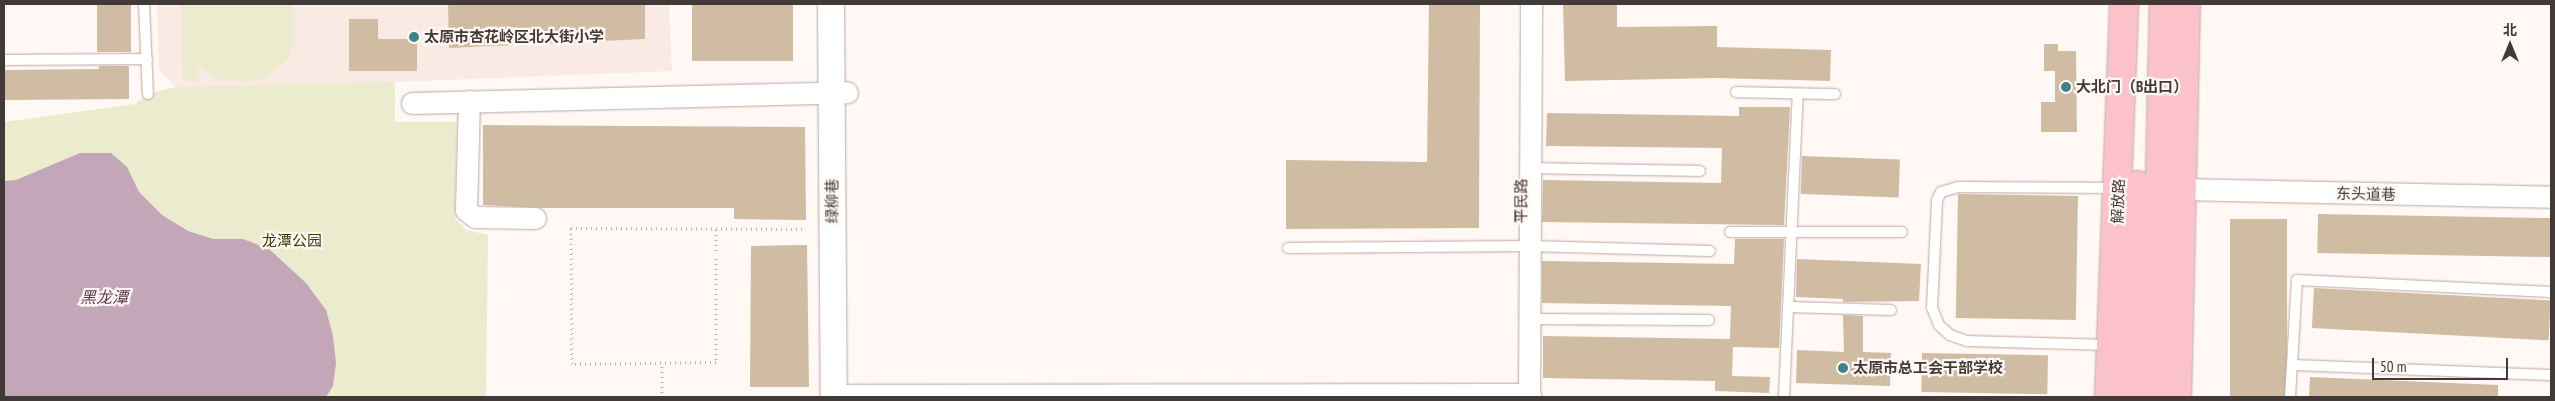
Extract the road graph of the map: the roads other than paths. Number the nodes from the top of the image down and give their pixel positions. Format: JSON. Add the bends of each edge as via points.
{"nodes":[{"id":1,"x":144,"y":4,"type":"edge"},
{"id":2,"x":831,"y":4,"type":"edge"},
{"id":3,"x":846,"y":4,"type":"edge"},
{"id":4,"x":1521,"y":4,"type":"edge"},
{"id":5,"x":1531,"y":4,"type":"edge"},
{"id":6,"x":2124,"y":4,"type":"edge"},
{"id":7,"x":2141,"y":4,"type":"edge"},
{"id":8,"x":2164,"y":4,"type":"edge"},
{"id":9,"x":2186,"y":4,"type":"edge"},
{"id":10,"x":4,"y":60,"type":"edge"},
{"id":11,"x":147,"y":60,"type":"junction"},
{"id":12,"x":839,"y":92,"type":"junction"},
{"id":13,"x":1736,"y":92,"type":"dead end"},
{"id":14,"x":148,"y":94,"type":"dead end"},
{"id":15,"x":1798,"y":94,"type":"junction"},
{"id":16,"x":1835,"y":94,"type":"dead end"},
{"id":17,"x":469,"y":101,"type":"junction"},
{"id":18,"x":412,"y":103,"type":"dead end"},
{"id":19,"x":1526,"y":168,"type":"junction"},
{"id":20,"x":1700,"y":171,"type":"dead end"},
{"id":21,"x":2118,"y":188,"type":"junction"},
{"id":22,"x":2181,"y":189,"type":"junction"},
{"id":23,"x":2551,"y":197,"type":"edge"},
{"id":24,"x":535,"y":218,"type":"dead end"},
{"id":25,"x":1730,"y":232,"type":"dead end"},
{"id":26,"x":1792,"y":232,"type":"junction"},
{"id":27,"x":1902,"y":232,"type":"dead end"},
{"id":28,"x":1525,"y":246,"type":"junction"},
{"id":29,"x":1288,"y":248,"type":"dead end"},
{"id":30,"x":1710,"y":251,"type":"dead end"},
{"id":31,"x":2551,"y":292,"type":"edge"},
{"id":32,"x":1788,"y":307,"type":"junction"},
{"id":33,"x":1890,"y":310,"type":"dead end"},
{"id":34,"x":1526,"y":320,"type":"junction"},
{"id":35,"x":1708,"y":320,"type":"dead end"},
{"id":36,"x":2113,"y":345,"type":"junction"},
{"id":37,"x":2292,"y":365,"type":"junction"},
{"id":38,"x":2551,"y":375,"type":"edge"},
{"id":39,"x":840,"y":396,"type":"edge"},
{"id":40,"x":1184,"y":397,"type":"edge"},
{"id":41,"x":1526,"y":397,"type":"edge"},
{"id":42,"x":1784,"y":397,"type":"edge"},
{"id":43,"x":2110,"y":397,"type":"edge"},
{"id":44,"x":2132,"y":397,"type":"edge"},
{"id":45,"x":2155,"y":397,"type":"edge"},
{"id":46,"x":2177,"y":397,"type":"edge"},
{"id":47,"x":2290,"y":397,"type":"edge"}],
"edges":[{"from":1,"to":11,"type":"lane"},
{"from":2,"to":12,"type":"street","name":"绿柳巷"},
{"from":3,"to":12,"type":"street","name":"绿柳巷"},
{"from":4,"to":19,"type":"street","name":"平民路"},
{"from":5,"to":19,"type":"street","name":"平民路"},
{"from":6,"to":21,"type":"main road","name":"解放路"},
{"from":7,"to":44,"type":"main road","name":"解放路"},
{"from":8,"to":45,"type":"main road"},
{"from":9,"to":22,"type":"main road"},
{"from":10,"to":11,"type":"lane"},
{"from":11,"to":14,"type":"lane"},
{"from":12,"to":17,"type":"street"},
{"from":12,"to":39,"type":"street","name":"绿柳巷"},
{"from":13,"to":15,"type":"lane"},
{"from":15,"to":16,"type":"lane"},
{"from":15,"to":26,"type":"lane"},
{"from":17,"to":18,"type":"street"},
{"from":17,"to":24,"type":"street","via":[[466,210],[475,217]]},
{"from":19,"to":20,"type":"lane"},
{"from":19,"to":28,"type":"street","name":"平民路"},
{"from":21,"to":36,"type":"main road","name":"解放路"},
{"from":21,"to":36,"type":"lane","via":[[1958,187],[1941,192],[1937,200],[1932,308],[1939,325],[1950,335],[1966,341]]},
{"from":22,"to":23,"type":"street","name":"东头道巷"},
{"from":22,"to":46,"type":"main road"},
{"from":25,"to":26,"type":"lane"},
{"from":26,"to":27,"type":"lane"},
{"from":26,"to":32,"type":"lane"},
{"from":28,"to":29,"type":"lane"},
{"from":28,"to":30,"type":"lane"},
{"from":28,"to":34,"type":"street","name":"平民路"},
{"from":31,"to":37,"type":"lane","via":[[2297,280]]},
{"from":32,"to":33,"type":"lane"},
{"from":32,"to":42,"type":"lane"},
{"from":34,"to":35,"type":"lane"},
{"from":34,"to":41,"type":"street","name":"平民路"},
{"from":36,"to":43,"type":"main road","name":"解放路"},
{"from":37,"to":38,"type":"lane"},
{"from":37,"to":47,"type":"lane"},
{"from":39,"to":40,"type":"street"},
{"from":40,"to":41,"type":"street"}]}
